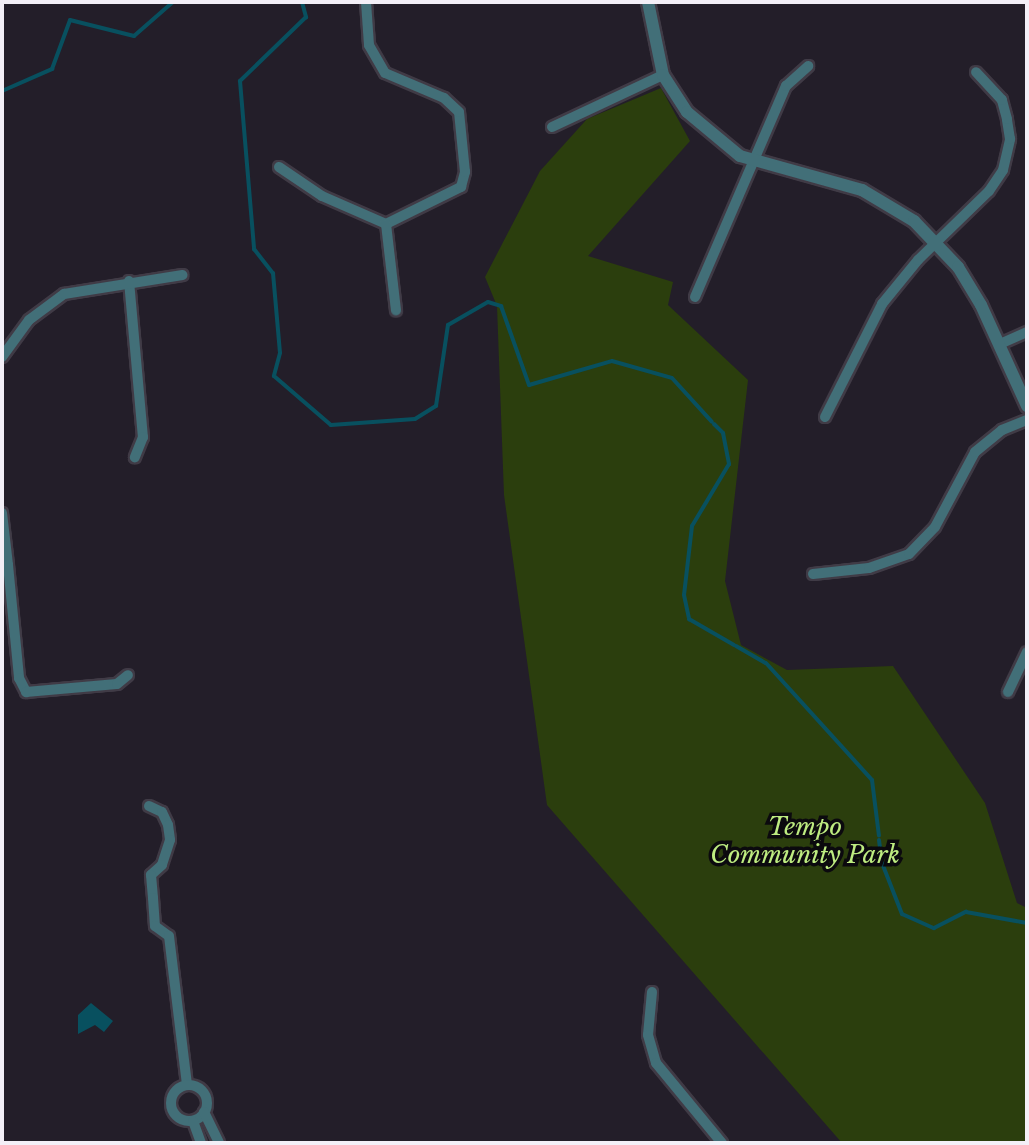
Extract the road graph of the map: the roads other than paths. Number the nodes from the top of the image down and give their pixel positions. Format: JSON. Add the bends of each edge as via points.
{"nodes":[{"id":1,"x":366,"y":2,"type":"edge"},
{"id":2,"x":648,"y":2,"type":"edge"},
{"id":3,"x":808,"y":66,"type":"dead end"},
{"id":4,"x":976,"y":72,"type":"dead end"},
{"id":5,"x":663,"y":75,"type":"junction"},
{"id":6,"x":552,"y":127,"type":"dead end"},
{"id":7,"x":752,"y":161,"type":"junction"},
{"id":8,"x":279,"y":167,"type":"dead end"},
{"id":9,"x":386,"y":224,"type":"junction"},
{"id":10,"x":937,"y":243,"type":"junction"},
{"id":11,"x":182,"y":275,"type":"dead end"},
{"id":12,"x":129,"y":281,"type":"junction"},
{"id":13,"x":695,"y":297,"type":"dead end"},
{"id":14,"x":396,"y":310,"type":"dead end"},
{"id":15,"x":1027,"y":332,"type":"edge"},
{"id":16,"x":1000,"y":344,"type":"junction"},
{"id":17,"x":2,"y":357,"type":"edge"},
{"id":18,"x":1027,"y":406,"type":"edge"},
{"id":19,"x":825,"y":417,"type":"dead end"},
{"id":20,"x":1027,"y":420,"type":"edge"},
{"id":21,"x":135,"y":457,"type":"dead end"},
{"id":22,"x":2,"y":513,"type":"edge"},
{"id":23,"x":5,"y":565,"type":"edge"},
{"id":24,"x":813,"y":574,"type":"dead end"},
{"id":25,"x":1027,"y":652,"type":"edge"},
{"id":26,"x":128,"y":675,"type":"dead end"},
{"id":27,"x":1008,"y":692,"type":"dead end"},
{"id":28,"x":149,"y":806,"type":"dead end"},
{"id":29,"x":652,"y":992,"type":"dead end"},
{"id":30,"x":187,"y":1085,"type":"junction"},
{"id":31,"x":204,"y":1112,"type":"junction"},
{"id":32,"x":193,"y":1121,"type":"junction"},
{"id":33,"x":201,"y":1143,"type":"edge"},
{"id":34,"x":219,"y":1143,"type":"edge"},
{"id":35,"x":722,"y":1143,"type":"edge"}],
"edges":[{"from":1,"to":9,"type":"street","via":[[369,45],[376,62],[385,73],[453,105],[464,161],[461,187]]},
{"from":2,"to":5,"type":"street"},
{"from":3,"to":7,"type":"street","via":[[786,86]]},
{"from":4,"to":10,"type":"street","via":[[1002,100],[1010,139],[1006,161],[989,191]]},
{"from":5,"to":6,"type":"street"},
{"from":5,"to":7,"type":"street","via":[[687,112],[712,137]]},
{"from":7,"to":10,"type":"street","via":[[862,190],[914,221]]},
{"from":7,"to":13,"type":"street"},
{"from":8,"to":9,"type":"street","via":[[322,196]]},
{"from":9,"to":14,"type":"street"},
{"from":10,"to":16,"type":"street","via":[[958,267]]},
{"from":10,"to":19,"type":"street","via":[[897,283],[871,320]]},
{"from":11,"to":12,"type":"street"},
{"from":12,"to":17,"type":"street","via":[[64,294],[29,320]]},
{"from":12,"to":21,"type":"street","via":[[143,437]]},
{"from":15,"to":16,"type":"street"},
{"from":16,"to":18,"type":"street"},
{"from":20,"to":24,"type":"street","via":[[1002,430],[975,452],[935,527],[909,554],[869,568]]},
{"from":22,"to":23,"type":"street"},
{"from":23,"to":26,"type":"street","via":[[19,678],[26,692],[117,684]]},
{"from":25,"to":27,"type":"street"},
{"from":28,"to":30,"type":"street","via":[[162,812],[170,840],[162,865],[151,875],[155,926],[169,936]]},
{"from":29,"to":35,"type":"street","via":[[648,1035],[656,1063]]},
{"from":30,"to":31,"type":"street","via":[[202,1091]]},
{"from":30,"to":32,"type":"street","via":[[172,1094],[170,1105],[176,1116]]},
{"from":31,"to":32,"type":"street"},
{"from":31,"to":34,"type":"street"},
{"from":32,"to":33,"type":"street"}]}
